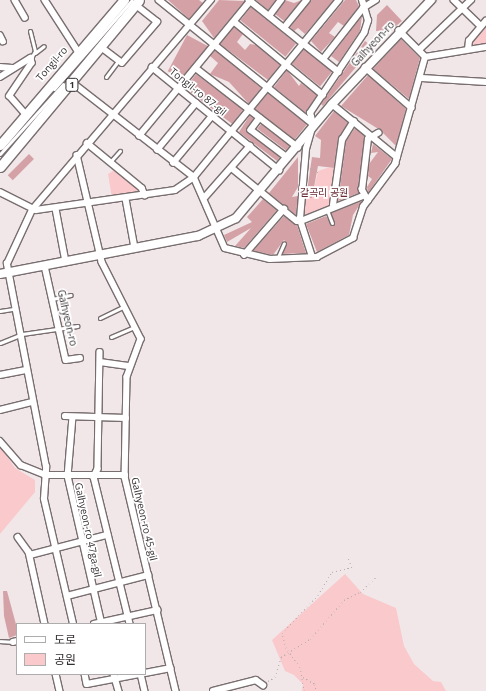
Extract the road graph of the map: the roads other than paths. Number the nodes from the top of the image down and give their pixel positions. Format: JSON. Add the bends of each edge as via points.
{"nodes":[{"id":1,"x":15,"y":0,"type":"edge"},
{"id":2,"x":45,"y":0,"type":"edge"},
{"id":3,"x":124,"y":0,"type":"edge"},
{"id":4,"x":159,"y":0,"type":"edge"},
{"id":5,"x":211,"y":0,"type":"edge"},
{"id":6,"x":250,"y":0,"type":"edge"},
{"id":7,"x":281,"y":0,"type":"edge"},
{"id":8,"x":307,"y":0,"type":"edge"},
{"id":9,"x":339,"y":0,"type":"edge"},
{"id":10,"x":362,"y":0,"type":"edge"},
{"id":11,"x":376,"y":0,"type":"edge"},
{"id":12,"x":431,"y":0,"type":"edge"},
{"id":13,"x":454,"y":0,"type":"edge"},
{"id":14,"x":471,"y":0,"type":"edge"},
{"id":15,"x":136,"y":2,"type":"edge"},
{"id":16,"x":366,"y":6,"type":"junction"},
{"id":17,"x":462,"y":8,"type":"junction"},
{"id":18,"x":269,"y":16,"type":"junction"},
{"id":19,"x":25,"y":17,"type":"dead end"},
{"id":20,"x":486,"y":21,"type":"edge"},
{"id":21,"x":236,"y":23,"type":"junction"},
{"id":22,"x":189,"y":24,"type":"junction"},
{"id":23,"x":481,"y":26,"type":"junction"},
{"id":24,"x":284,"y":28,"type":"junction"},
{"id":25,"x":30,"y":31,"type":"dead end"},
{"id":26,"x":399,"y":31,"type":"junction"},
{"id":27,"x":0,"y":35,"type":"edge"},
{"id":28,"x":3,"y":41,"type":"dead end"},
{"id":29,"x":302,"y":42,"type":"junction"},
{"id":30,"x":217,"y":44,"type":"junction"},
{"id":31,"x":44,"y":46,"type":"dead end"},
{"id":32,"x":101,"y":47,"type":"junction"},
{"id":33,"x":486,"y":47,"type":"edge"},
{"id":34,"x":468,"y":49,"type":"junction"},
{"id":35,"x":419,"y":50,"type":"junction"},
{"id":36,"x":78,"y":51,"type":"junction"},
{"id":37,"x":425,"y":57,"type":"junction"},
{"id":38,"x":31,"y":58,"type":"junction"},
{"id":39,"x":324,"y":58,"type":"junction"},
{"id":40,"x":119,"y":60,"type":"junction"},
{"id":41,"x":88,"y":62,"type":"junction"},
{"id":42,"x":286,"y":65,"type":"junction"},
{"id":43,"x":0,"y":67,"type":"edge"},
{"id":44,"x":152,"y":67,"type":"junction"},
{"id":45,"x":364,"y":67,"type":"junction"},
{"id":46,"x":12,"y":68,"type":"junction"},
{"id":47,"x":197,"y":69,"type":"junction"},
{"id":48,"x":339,"y":72,"type":"junction"},
{"id":49,"x":0,"y":77,"type":"edge"},
{"id":50,"x":106,"y":77,"type":"dead end"},
{"id":51,"x":422,"y":78,"type":"junction"},
{"id":52,"x":486,"y":82,"type":"edge"},
{"id":53,"x":73,"y":83,"type":"junction"},
{"id":54,"x":269,"y":85,"type":"junction"},
{"id":55,"x":180,"y":90,"type":"junction"},
{"id":56,"x":323,"y":95,"type":"junction"},
{"id":57,"x":196,"y":103,"type":"junction"},
{"id":58,"x":332,"y":104,"type":"junction"},
{"id":59,"x":412,"y":108,"type":"junction"},
{"id":60,"x":248,"y":110,"type":"junction"},
{"id":61,"x":25,"y":113,"type":"junction"},
{"id":62,"x":112,"y":114,"type":"junction"},
{"id":63,"x":212,"y":116,"type":"junction"},
{"id":64,"x":260,"y":118,"type":"junction"},
{"id":65,"x":19,"y":121,"type":"junction"},
{"id":66,"x":354,"y":121,"type":"junction"},
{"id":67,"x":313,"y":124,"type":"junction"},
{"id":68,"x":230,"y":130,"type":"junction"},
{"id":69,"x":376,"y":134,"type":"junction"},
{"id":70,"x":139,"y":136,"type":"junction"},
{"id":71,"x":1,"y":142,"type":"edge"},
{"id":72,"x":87,"y":143,"type":"junction"},
{"id":73,"x":250,"y":146,"type":"junction"},
{"id":74,"x":302,"y":148,"type":"junction"},
{"id":75,"x":157,"y":150,"type":"junction"},
{"id":76,"x":120,"y":151,"type":"dead end"},
{"id":77,"x":0,"y":154,"type":"edge"},
{"id":78,"x":77,"y":156,"type":"junction"},
{"id":79,"x":397,"y":157,"type":"junction"},
{"id":80,"x":288,"y":158,"type":"junction"},
{"id":81,"x":110,"y":162,"type":"junction"},
{"id":82,"x":173,"y":163,"type":"junction"},
{"id":83,"x":0,"y":167,"type":"edge"},
{"id":84,"x":233,"y":169,"type":"junction"},
{"id":85,"x":279,"y":170,"type":"junction"},
{"id":86,"x":194,"y":178,"type":"junction"},
{"id":87,"x":261,"y":191,"type":"junction"},
{"id":88,"x":0,"y":192,"type":"edge"},
{"id":89,"x":145,"y":195,"type":"junction"},
{"id":90,"x":205,"y":197,"type":"junction"},
{"id":91,"x":126,"y":199,"type":"junction"},
{"id":92,"x":365,"y":199,"type":"junction"},
{"id":93,"x":89,"y":204,"type":"junction"},
{"id":94,"x":333,"y":205,"type":"junction"},
{"id":95,"x":326,"y":208,"type":"junction"},
{"id":96,"x":56,"y":209,"type":"junction"},
{"id":97,"x":284,"y":209,"type":"junction"},
{"id":98,"x":32,"y":210,"type":"junction"},
{"id":99,"x":300,"y":220,"type":"junction"},
{"id":100,"x":332,"y":223,"type":"dead end"},
{"id":101,"x":217,"y":230,"type":"junction"},
{"id":102,"x":284,"y":243,"type":"dead end"},
{"id":103,"x":135,"y":248,"type":"junction"},
{"id":104,"x":100,"y":255,"type":"junction"},
{"id":105,"x":244,"y":255,"type":"junction"},
{"id":106,"x":312,"y":257,"type":"junction"},
{"id":107,"x":278,"y":259,"type":"junction"},
{"id":108,"x":66,"y":262,"type":"junction"},
{"id":109,"x":45,"y":266,"type":"junction"},
{"id":110,"x":3,"y":274,"type":"edge"},
{"id":111,"x":71,"y":295,"type":"dead end"},
{"id":112,"x":52,"y":299,"type":"junction"},
{"id":113,"x":123,"y":307,"type":"junction"},
{"id":114,"x":12,"y":309,"type":"junction"},
{"id":115,"x":0,"y":311,"type":"edge"},
{"id":116,"x":100,"y":318,"type":"dead end"},
{"id":117,"x":77,"y":326,"type":"dead end"},
{"id":118,"x":134,"y":327,"type":"junction"},
{"id":119,"x":59,"y":328,"type":"junction"},
{"id":120,"x":19,"y":337,"type":"junction"},
{"id":121,"x":111,"y":337,"type":"dead end"},
{"id":122,"x":0,"y":342,"type":"edge"},
{"id":123,"x":100,"y":352,"type":"dead end"},
{"id":124,"x":80,"y":358,"type":"dead end"},
{"id":125,"x":100,"y":362,"type":"junction"},
{"id":126,"x":130,"y":366,"type":"junction"},
{"id":127,"x":26,"y":370,"type":"junction"},
{"id":128,"x":0,"y":375,"type":"edge"},
{"id":129,"x":33,"y":402,"type":"junction"},
{"id":130,"x":0,"y":410,"type":"edge"},
{"id":131,"x":65,"y":416,"type":"dead end"},
{"id":132,"x":73,"y":417,"type":"junction"},
{"id":133,"x":99,"y":418,"type":"junction"},
{"id":134,"x":126,"y":418,"type":"junction"},
{"id":135,"x":0,"y":442,"type":"edge"},
{"id":136,"x":69,"y":473,"type":"junction"},
{"id":137,"x":95,"y":474,"type":"junction"},
{"id":138,"x":46,"y":475,"type":"junction"},
{"id":139,"x":125,"y":475,"type":"junction"},
{"id":140,"x":107,"y":535,"type":"junction"},
{"id":141,"x":18,"y":537,"type":"dead end"},
{"id":142,"x":82,"y":542,"type":"junction"},
{"id":143,"x":56,"y":548,"type":"junction"},
{"id":144,"x":30,"y":555,"type":"junction"},
{"id":145,"x":148,"y":576,"type":"junction"},
{"id":146,"x":118,"y":583,"type":"junction"},
{"id":147,"x":92,"y":589,"type":"junction"},
{"id":148,"x":67,"y":596,"type":"junction"},
{"id":149,"x":157,"y":610,"type":"junction"},
{"id":150,"x":127,"y":615,"type":"junction"},
{"id":151,"x":45,"y":623,"type":"edge"},
{"id":152,"x":73,"y":623,"type":"edge"},
{"id":153,"x":102,"y":623,"type":"edge"},
{"id":154,"x":130,"y":623,"type":"edge"},
{"id":155,"x":0,"y":641,"type":"edge"},
{"id":156,"x":15,"y":642,"type":"edge"},
{"id":157,"x":170,"y":668,"type":"junction"},
{"id":158,"x":146,"y":673,"type":"edge"},
{"id":159,"x":56,"y":675,"type":"edge"},
{"id":160,"x":85,"y":675,"type":"edge"},
{"id":161,"x":132,"y":675,"type":"edge"},
{"id":162,"x":141,"y":675,"type":"edge"},
{"id":163,"x":115,"y":677,"type":"edge"},
{"id":164,"x":263,"y":685,"type":"road end"},
{"id":165,"x":60,"y":691,"type":"edge"},
{"id":166,"x":119,"y":691,"type":"edge"},
{"id":167,"x":145,"y":691,"type":"edge"},
{"id":168,"x":176,"y":691,"type":"edge"},
{"id":169,"x":213,"y":691,"type":"edge"}],
"edges":[{"from":1,"to":19,"type":"street"},
{"from":2,"to":36,"type":"street"},
{"from":3,"to":36,"type":"main road","name":"Tongil-ro","number":"1"},
{"from":4,"to":22,"type":"street"},
{"from":5,"to":22,"type":"street"},
{"from":6,"to":18,"type":"street"},
{"from":6,"to":21,"type":"street","name":"Tongil-ro 87-gil"},
{"from":7,"to":18,"type":"street"},
{"from":8,"to":24,"type":"street"},
{"from":9,"to":29,"type":"street","name":"Tongil-ro 87-gil"},
{"from":10,"to":16,"type":"street"},
{"from":11,"to":16,"type":"street"},
{"from":12,"to":26,"type":"main road","name":"Galhyeon-ro"},
{"from":13,"to":17,"type":"street"},
{"from":14,"to":17,"type":"street"},
{"from":15,"to":32,"type":"main road","number":"1"},
{"from":15,"to":40,"type":"street","via":[[157,22],[122,63]]},
{"from":15,"to":65,"type":"lane","via":[[76,68]]},
{"from":16,"to":39,"type":"street"},
{"from":16,"to":48,"type":"street","via":[[368,21],[364,33]]},
{"from":17,"to":23,"type":"street"},
{"from":17,"to":35,"type":"street"},
{"from":18,"to":24,"type":"street"},
{"from":20,"to":23,"type":"street"},
{"from":21,"to":30,"type":"street","name":"Tongil-ro 87-gil"},
{"from":21,"to":42,"type":"street"},
{"from":22,"to":30,"type":"street"},
{"from":22,"to":44,"type":"street"},
{"from":23,"to":34,"type":"street"},
{"from":24,"to":29,"type":"street"},
{"from":25,"to":38,"type":"lane","via":[[35,51]]},
{"from":26,"to":35,"type":"street"},
{"from":26,"to":45,"type":"main road","name":"Galhyeon-ro"},
{"from":27,"to":28,"type":"street"},
{"from":29,"to":39,"type":"street"},
{"from":29,"to":42,"type":"street","name":"Tongil-ro 87-gil"},
{"from":30,"to":47,"type":"street","name":"Tongil-ro 87-gil"},
{"from":30,"to":54,"type":"street"},
{"from":31,"to":38,"type":"lane"},
{"from":32,"to":40,"type":"street"},
{"from":32,"to":41,"type":"main road","number":"1"},
{"from":33,"to":34,"type":"street"},
{"from":34,"to":37,"type":"street"},
{"from":35,"to":37,"type":"street"},
{"from":36,"to":61,"type":"main road","name":"Tongil-ro","number":"1"},
{"from":37,"to":51,"type":"street"},
{"from":38,"to":46,"type":"street"},
{"from":38,"to":61,"type":"street","via":[[32,63],[10,96]]},
{"from":39,"to":48,"type":"street"},
{"from":40,"to":50,"type":"lane"},
{"from":41,"to":53,"type":"main road","number":"1"},
{"from":41,"to":77,"type":"lane","via":[[32,116]]},
{"from":42,"to":54,"type":"street","name":"Tongil-ro 87-gil"},
{"from":42,"to":56,"type":"street"},
{"from":43,"to":46,"type":"street"},
{"from":44,"to":55,"type":"street","name":"Tongil-ro 87-gil"},
{"from":44,"to":62,"type":"street"},
{"from":45,"to":58,"type":"main road","name":"Galhyeon-ro"},
{"from":45,"to":59,"type":"street"},
{"from":46,"to":49,"type":"street"},
{"from":47,"to":55,"type":"street"},
{"from":47,"to":60,"type":"street","name":"Tongil-ro 87-gil"},
{"from":48,"to":56,"type":"street"},
{"from":51,"to":52,"type":"street"},
{"from":51,"to":59,"type":"street"},
{"from":53,"to":62,"type":"street"},
{"from":53,"to":83,"type":"main road","number":"1"},
{"from":54,"to":60,"type":"street","name":"Tongil-ro 87-gil"},
{"from":54,"to":67,"type":"street"},
{"from":55,"to":57,"type":"street","name":"Tongil-ro 87-gil"},
{"from":55,"to":70,"type":"street"},
{"from":56,"to":67,"type":"street","via":[[310,113]]},
{"from":57,"to":63,"type":"street","name":"Tongil-ro 87-gil"},
{"from":57,"to":75,"type":"street"},
{"from":58,"to":66,"type":"street"},
{"from":58,"to":67,"type":"main road","name":"Galhyeon-ro"},
{"from":59,"to":79,"type":"street"},
{"from":60,"to":64,"type":"street"},
{"from":60,"to":68,"type":"street","name":"Tongil-ro 87-gil"},
{"from":61,"to":65,"type":"main road","name":"Tongil-ro","number":"1"},
{"from":62,"to":70,"type":"street"},
{"from":62,"to":72,"type":"street"},
{"from":63,"to":68,"type":"street","name":"Tongil-ro 87-gil"},
{"from":63,"to":82,"type":"street"},
{"from":64,"to":74,"type":"street"},
{"from":64,"to":80,"type":"street","via":[[251,130]]},
{"from":65,"to":71,"type":"main road","name":"Tongil-ro","number":"1"},
{"from":66,"to":69,"type":"street"},
{"from":66,"to":94,"type":"street","via":[[342,140]]},
{"from":67,"to":74,"type":"main road","name":"Galhyeon-ro"},
{"from":68,"to":73,"type":"street"},
{"from":68,"to":86,"type":"street"},
{"from":69,"to":79,"type":"street"},
{"from":69,"to":92,"type":"street","via":[[368,139]]},
{"from":70,"to":75,"type":"street"},
{"from":72,"to":78,"type":"street"},
{"from":72,"to":81,"type":"street"},
{"from":73,"to":84,"type":"street"},
{"from":73,"to":85,"type":"street"},
{"from":74,"to":80,"type":"main road","name":"Galhyeon-ro"},
{"from":74,"to":99,"type":"street","via":[[306,167]]},
{"from":75,"to":82,"type":"street"},
{"from":76,"to":81,"type":"lane"},
{"from":78,"to":93,"type":"street"},
{"from":78,"to":98,"type":"street"},
{"from":79,"to":92,"type":"street"},
{"from":80,"to":85,"type":"main road","name":"Galhyeon-ro"},
{"from":81,"to":89,"type":"street","via":[[142,188]]},
{"from":82,"to":86,"type":"street"},
{"from":84,"to":87,"type":"street"},
{"from":84,"to":90,"type":"street"},
{"from":85,"to":87,"type":"main road","name":"Galhyeon-ro"},
{"from":86,"to":89,"type":"street","via":[[175,190]]},
{"from":86,"to":90,"type":"street"},
{"from":87,"to":97,"type":"street"},
{"from":87,"to":101,"type":"main road","name":"Galhyeon-ro","via":[[236,218]]},
{"from":88,"to":98,"type":"street"},
{"from":89,"to":91,"type":"street"},
{"from":90,"to":101,"type":"street"},
{"from":91,"to":93,"type":"street"},
{"from":91,"to":103,"type":"street"},
{"from":92,"to":94,"type":"street"},
{"from":92,"to":106,"type":"street","via":[[348,243]]},
{"from":93,"to":96,"type":"street"},
{"from":93,"to":104,"type":"street"},
{"from":94,"to":95,"type":"street"},
{"from":95,"to":99,"type":"street"},
{"from":95,"to":100,"type":"lane"},
{"from":96,"to":98,"type":"street"},
{"from":96,"to":108,"type":"street"},
{"from":97,"to":99,"type":"street","via":[[297,221]]},
{"from":97,"to":105,"type":"street"},
{"from":98,"to":110,"type":"street"},
{"from":99,"to":106,"type":"street"},
{"from":101,"to":103,"type":"main road","name":"Galhyeon-ro"},
{"from":101,"to":105,"type":"street","via":[[225,248]]},
{"from":102,"to":107,"type":"lane"},
{"from":103,"to":104,"type":"main road","name":"Galhyeon-ro"},
{"from":104,"to":108,"type":"main road","name":"Galhyeon-ro"},
{"from":104,"to":113,"type":"street","name":"Galhyeon-ro 45-gil"},
{"from":105,"to":107,"type":"street"},
{"from":106,"to":107,"type":"street"},
{"from":108,"to":109,"type":"main road","name":"Galhyeon-ro"},
{"from":109,"to":110,"type":"main road","name":"Galhyeon-ro"},
{"from":109,"to":112,"type":"street","name":"Galhyeon-ro"},
{"from":110,"to":114,"type":"street"},
{"from":111,"to":112,"type":"lane"},
{"from":112,"to":119,"type":"street","name":"Galhyeon-ro"},
{"from":113,"to":116,"type":"lane"},
{"from":113,"to":118,"type":"street","name":"Galhyeon-ro 45-gil"},
{"from":114,"to":115,"type":"lane"},
{"from":114,"to":120,"type":"street"},
{"from":117,"to":119,"type":"lane"},
{"from":118,"to":121,"type":"lane"},
{"from":118,"to":126,"type":"street","name":"Galhyeon-ro 45-gil","via":[[140,339]]},
{"from":119,"to":120,"type":"lane","via":[[22,334]]},
{"from":119,"to":124,"type":"street","name":"Galhyeon-ro","via":[[66,360]]},
{"from":120,"to":122,"type":"lane"},
{"from":120,"to":127,"type":"street"},
{"from":123,"to":125,"type":"street"},
{"from":125,"to":126,"type":"street"},
{"from":125,"to":133,"type":"street"},
{"from":126,"to":134,"type":"street","name":"Galhyeon-ro 45-gil"},
{"from":127,"to":128,"type":"street"},
{"from":127,"to":129,"type":"street"},
{"from":129,"to":130,"type":"street"},
{"from":129,"to":138,"type":"street"},
{"from":131,"to":132,"type":"street"},
{"from":132,"to":133,"type":"street"},
{"from":132,"to":136,"type":"street","name":"Galhyeon-ro 47ga-gil"},
{"from":133,"to":134,"type":"street"},
{"from":133,"to":137,"type":"street"},
{"from":134,"to":139,"type":"street","name":"Galhyeon-ro 45-gil"},
{"from":135,"to":138,"type":"street","via":[[21,465]]},
{"from":136,"to":137,"type":"street"},
{"from":136,"to":138,"type":"street"},
{"from":136,"to":142,"type":"street","name":"Galhyeon-ro 47ga-gil"},
{"from":137,"to":139,"type":"street"},
{"from":137,"to":140,"type":"street"},
{"from":138,"to":143,"type":"street","via":[[44,499]]},
{"from":139,"to":145,"type":"street","name":"Galhyeon-ro 45-gil"},
{"from":140,"to":142,"type":"street"},
{"from":140,"to":146,"type":"street"},
{"from":141,"to":144,"type":"street"},
{"from":142,"to":143,"type":"street"},
{"from":142,"to":147,"type":"street","name":"Galhyeon-ro 47ga-gil"},
{"from":143,"to":144,"type":"street"},
{"from":143,"to":148,"type":"street"},
{"from":144,"to":151,"type":"street"},
{"from":145,"to":146,"type":"street","name":"Galhyeon-ro 45-gil"},
{"from":145,"to":149,"type":"street","name":"Galhyeon-ro 45-gil"},
{"from":146,"to":147,"type":"street","name":"Galhyeon-ro 45-gil"},
{"from":146,"to":150,"type":"street"},
{"from":147,"to":148,"type":"street","name":"Galhyeon-ro 45-gil"},
{"from":147,"to":153,"type":"street","name":"Galhyeon-ro 47ga-gil"},
{"from":148,"to":152,"type":"street"},
{"from":149,"to":150,"type":"street"},
{"from":149,"to":157,"type":"street","name":"Galhyeon-ro 45-gil"},
{"from":150,"to":153,"type":"street"},
{"from":150,"to":154,"type":"street"},
{"from":155,"to":156,"type":"lane"},
{"from":157,"to":158,"type":"street"},
{"from":157,"to":168,"type":"street","name":"Galhyeon-ro 45-gil"},
{"from":159,"to":165,"type":"street"},
{"from":160,"to":163,"type":"street","via":[[87,684]]},
{"from":161,"to":163,"type":"street"},
{"from":162,"to":167,"type":"street"},
{"from":163,"to":166,"type":"street"},
{"from":164,"to":169,"type":"street","via":[[256,680]]}]}
